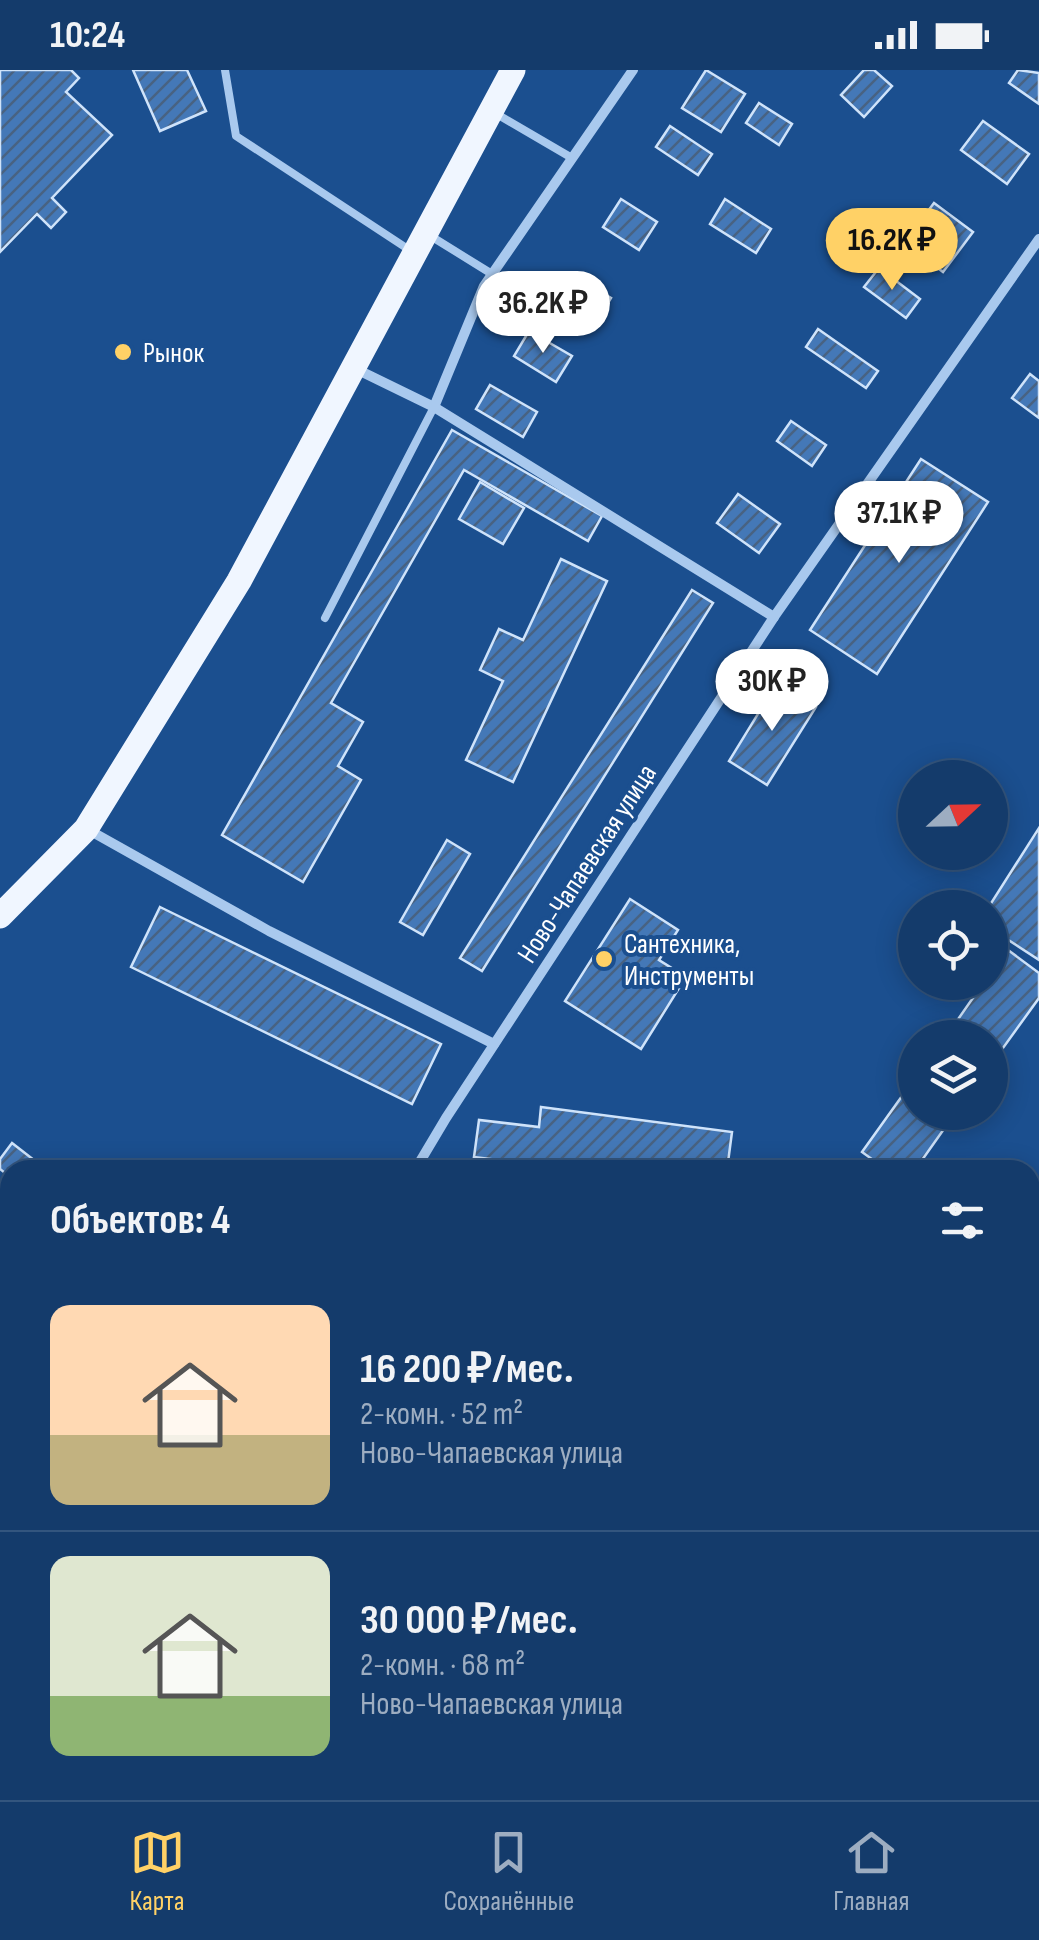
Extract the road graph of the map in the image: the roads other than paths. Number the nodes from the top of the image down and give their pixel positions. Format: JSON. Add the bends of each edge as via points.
{"nodes":[{"id":1,"x":224,"y":70,"type":"edge"},
{"id":2,"x":513,"y":70,"type":"edge"},
{"id":3,"x":633,"y":70,"type":"edge"},
{"id":4,"x":491,"y":111,"type":"junction"},
{"id":5,"x":572,"y":158,"type":"junction"},
{"id":6,"x":1039,"y":238,"type":"edge"},
{"id":7,"x":420,"y":243,"type":"junction"},
{"id":8,"x":492,"y":274,"type":"junction"},
{"id":9,"x":353,"y":367,"type":"junction"},
{"id":10,"x":434,"y":407,"type":"junction"},
{"id":11,"x":774,"y":617,"type":"junction"},
{"id":12,"x":325,"y":618,"type":"dead end"},
{"id":13,"x":86,"y":828,"type":"junction"},
{"id":14,"x":0,"y":916,"type":"edge"},
{"id":15,"x":494,"y":1044,"type":"junction"},
{"id":16,"x":421,"y":1160,"type":"edge"}],
"edges":[{"from":1,"to":7,"type":"lane","via":[[236,136]]},
{"from":2,"to":4,"type":"main road"},
{"from":3,"to":5,"type":"street"},
{"from":4,"to":5,"type":"lane"},
{"from":4,"to":7,"type":"main road"},
{"from":5,"to":8,"type":"street"},
{"from":6,"to":11,"type":"street","name":"Ново-Чапаевская улица"},
{"from":7,"to":8,"type":"lane"},
{"from":7,"to":9,"type":"main road"},
{"from":8,"to":10,"type":"street"},
{"from":9,"to":10,"type":"street"},
{"from":9,"to":13,"type":"main road","via":[[239,581]]},
{"from":10,"to":11,"type":"street"},
{"from":10,"to":12,"type":"lane"},
{"from":11,"to":15,"type":"street","name":"Ново-Чапаевская улица"},
{"from":13,"to":14,"type":"main road"},
{"from":13,"to":15,"type":"street","via":[[268,931]]},
{"from":15,"to":16,"type":"street","name":"Ново-Чапаевская улица"}]}
